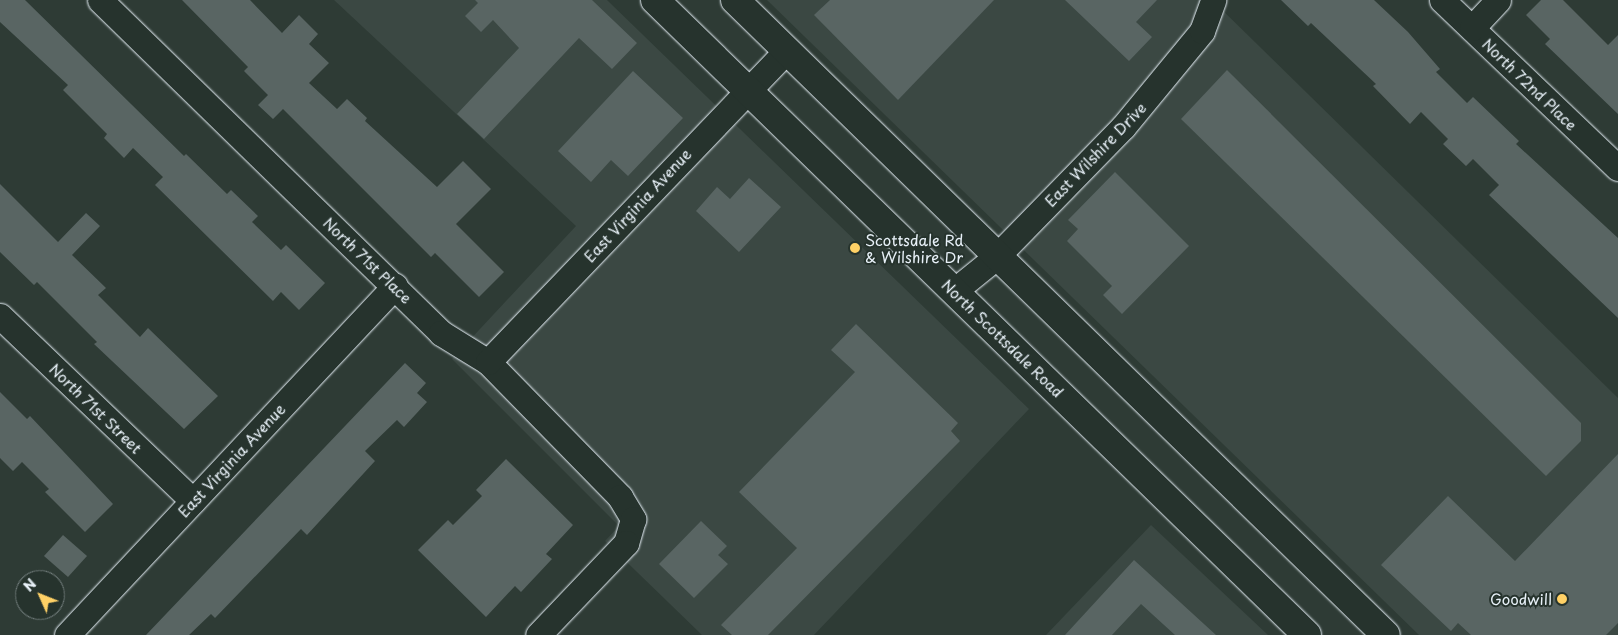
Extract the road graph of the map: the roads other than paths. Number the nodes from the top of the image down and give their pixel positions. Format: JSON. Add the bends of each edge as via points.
{"nodes":[{"id":1,"x":100,"y":0,"type":"edge"},
{"id":2,"x":655,"y":0,"type":"edge"},
{"id":3,"x":735,"y":0,"type":"edge"},
{"id":4,"x":1213,"y":0,"type":"edge"},
{"id":5,"x":1442,"y":0,"type":"edge"},
{"id":6,"x":1498,"y":0,"type":"edge"},
{"id":7,"x":1472,"y":28,"type":"junction"},
{"id":8,"x":787,"y":50,"type":"junction"},
{"id":9,"x":748,"y":89,"type":"junction"},
{"id":10,"x":1618,"y":168,"type":"edge"},
{"id":11,"x":996,"y":257,"type":"junction"},
{"id":12,"x":395,"y":286,"type":"junction"},
{"id":13,"x":954,"y":291,"type":"junction"},
{"id":14,"x":0,"y":316,"type":"edge"},
{"id":15,"x":488,"y":362,"type":"junction"},
{"id":16,"x":193,"y":501,"type":"junction"},
{"id":17,"x":67,"y":635,"type":"edge"},
{"id":18,"x":538,"y":635,"type":"edge"},
{"id":19,"x":1307,"y":635,"type":"edge"},
{"id":20,"x":1386,"y":635,"type":"edge"}],
"edges":[{"from":1,"to":12,"type":"street","name":"North 71st Place"},
{"from":2,"to":9,"type":"main road","name":"North Scottsdale Road"},
{"from":3,"to":8,"type":"main road"},
{"from":4,"to":11,"type":"street","name":"East Wilshire Drive","via":[[1202,31],[1168,76]]},
{"from":5,"to":7,"type":"street","name":"North 72nd Place"},
{"from":6,"to":7,"type":"street"},
{"from":7,"to":10,"type":"street","name":"North 72nd Place"},
{"from":8,"to":9,"type":"street","name":"East Virginia Avenue"},
{"from":8,"to":11,"type":"main road"},
{"from":9,"to":13,"type":"main road","name":"North Scottsdale Road"},
{"from":9,"to":15,"type":"street","name":"East Virginia Avenue"},
{"from":11,"to":13,"type":"street","name":"East Wilshire Drive"},
{"from":11,"to":20,"type":"main road"},
{"from":12,"to":15,"type":"street","name":"North 71st Place","via":[[441,333]]},
{"from":12,"to":16,"type":"street","name":"East Virginia Avenue"},
{"from":13,"to":19,"type":"main road","name":"North Scottsdale Road"},
{"from":14,"to":16,"type":"street","name":"North 71st Street"},
{"from":15,"to":18,"type":"street","name":"North 71st Place","via":[[620,496],[633,519],[626,543]]},
{"from":16,"to":17,"type":"street","name":"East Virginia Avenue"}]}
